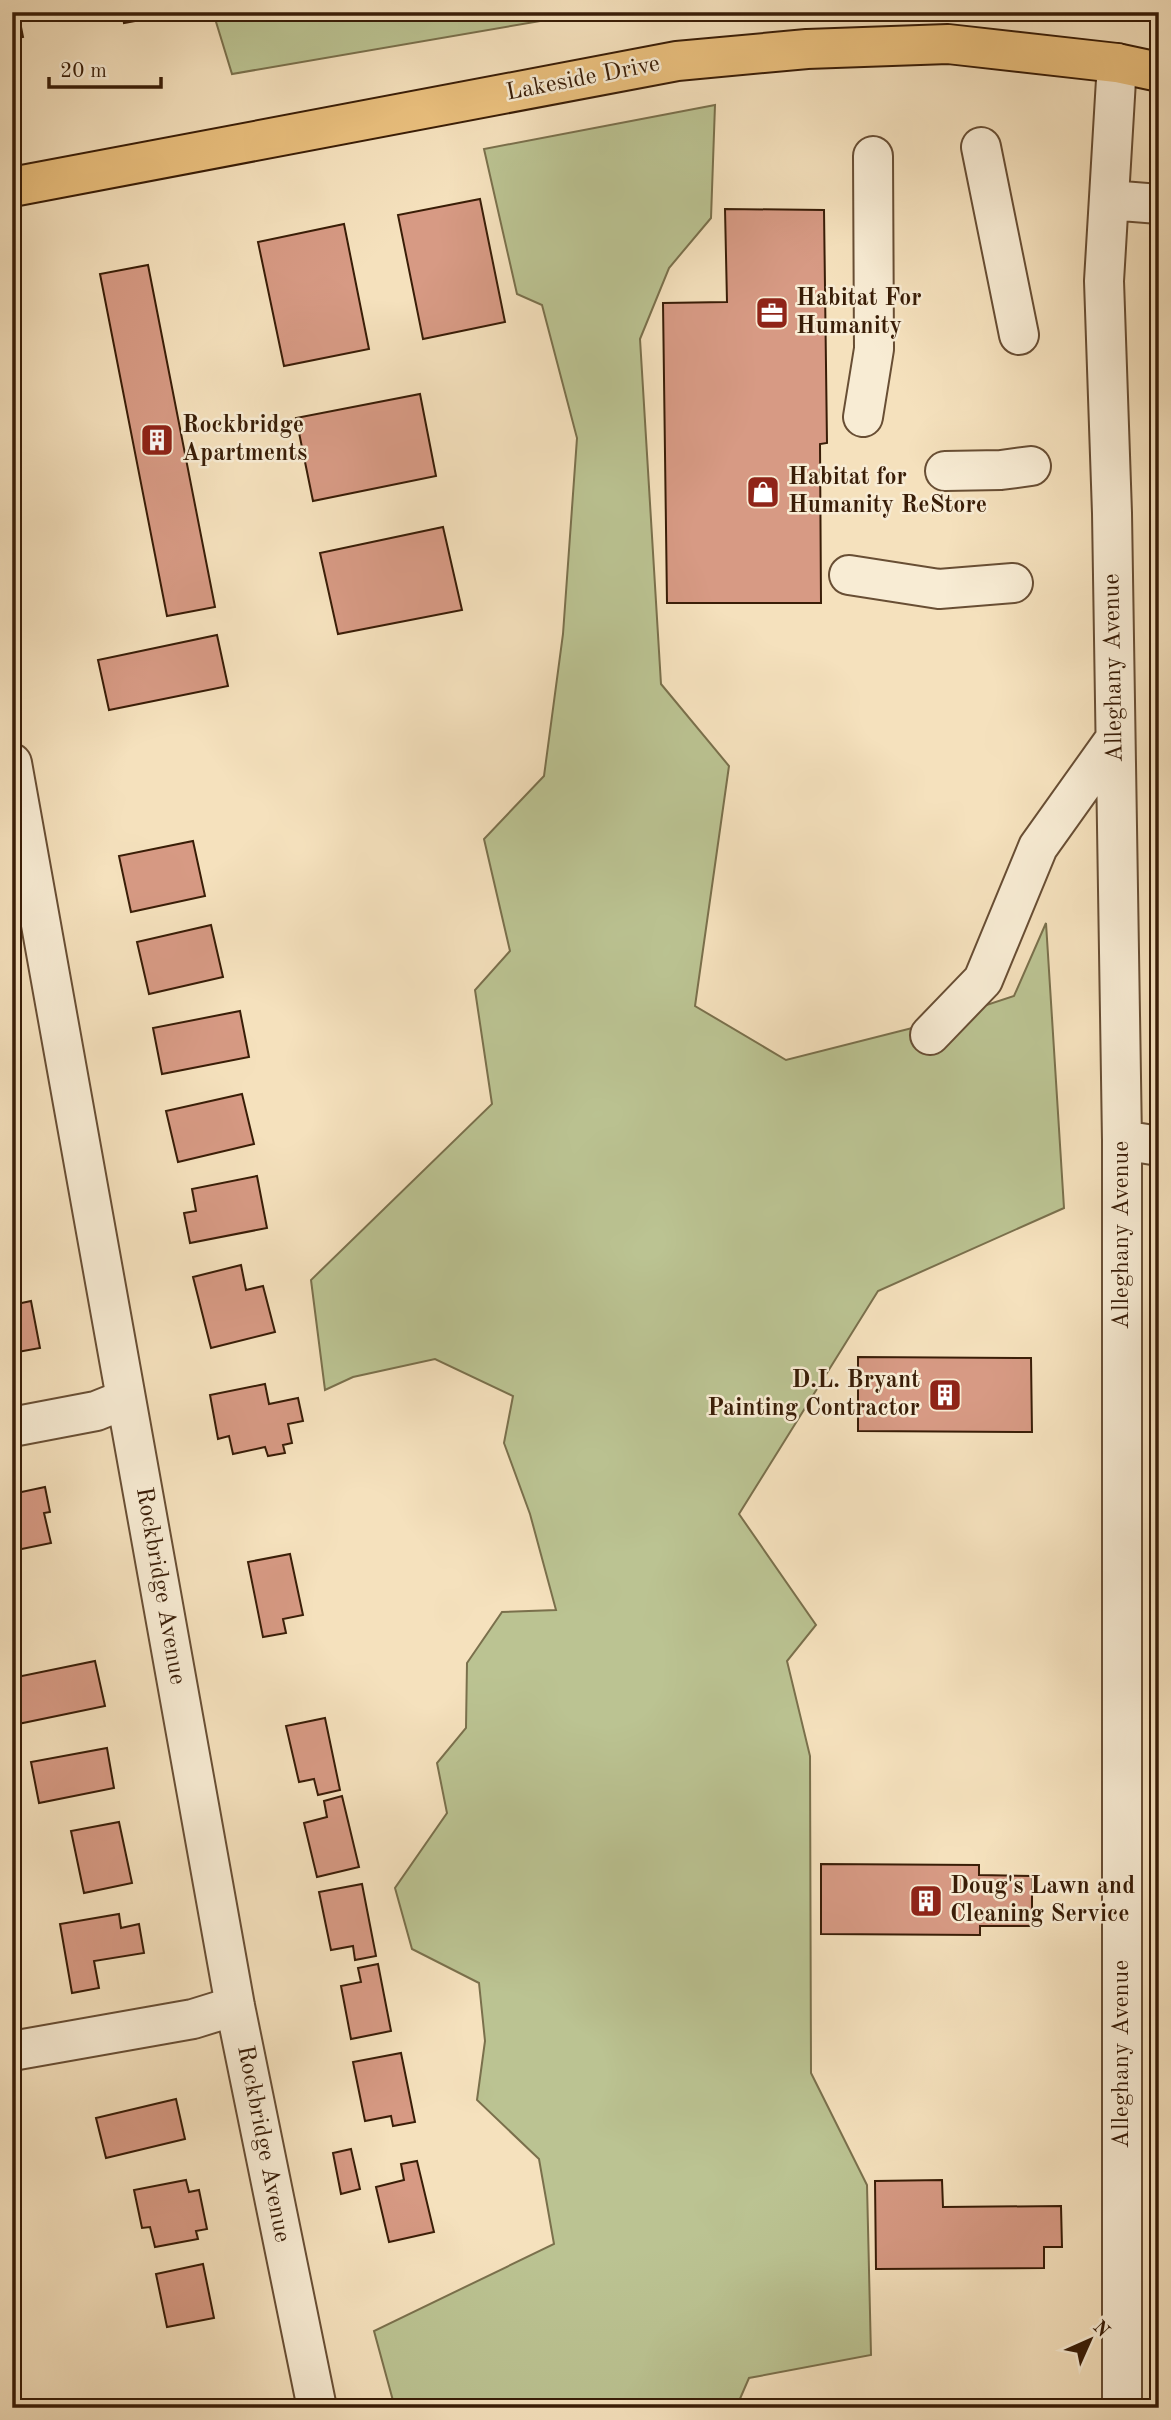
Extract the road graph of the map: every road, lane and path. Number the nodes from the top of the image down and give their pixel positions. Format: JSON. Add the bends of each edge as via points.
{"nodes":[{"id":1,"x":1117,"y":63,"type":"junction"},
{"id":2,"x":1159,"y":72,"type":"edge"},
{"id":3,"x":981,"y":147,"type":"dead end"},
{"id":4,"x":873,"y":156,"type":"dead end"},
{"id":5,"x":12,"y":187,"type":"edge"},
{"id":6,"x":1109,"y":200,"type":"junction"},
{"id":7,"x":1159,"y":204,"type":"edge"},
{"id":8,"x":1020,"y":335,"type":"dead end"},
{"id":9,"x":863,"y":417,"type":"dead end"},
{"id":10,"x":1031,"y":466,"type":"dead end"},
{"id":11,"x":945,"y":471,"type":"dead end"},
{"id":12,"x":849,"y":575,"type":"dead end"},
{"id":13,"x":1013,"y":583,"type":"dead end"},
{"id":14,"x":1115,"y":739,"type":"junction"},
{"id":15,"x":12,"y":763,"type":"edge"},
{"id":16,"x":16,"y":805,"type":"edge"},
{"id":17,"x":930,"y":1035,"type":"dead end"},
{"id":18,"x":1140,"y":1143,"type":"edge"},
{"id":19,"x":126,"y":1399,"type":"junction"},
{"id":20,"x":12,"y":1427,"type":"edge"},
{"id":21,"x":236,"y":2006,"type":"junction"},
{"id":22,"x":12,"y":2051,"type":"edge"},
{"id":23,"x":317,"y":2408,"type":"edge"},
{"id":24,"x":1122,"y":2408,"type":"edge"}],
"edges":[{"from":1,"to":2,"type":"main road","name":"Lakeside Drive"},
{"from":1,"to":5,"type":"main road","name":"Lakeside Drive","via":[[948,44],[807,49],[677,61]]},
{"from":1,"to":6,"type":"street","name":"Alleghany Avenue"},
{"from":3,"to":8,"type":"street"},
{"from":4,"to":9,"type":"street","via":[[874,349]]},
{"from":6,"to":7,"type":"street"},
{"from":6,"to":14,"type":"street","name":"Alleghany Avenue","via":[[1104,281]]},
{"from":10,"to":11,"type":"street"},
{"from":12,"to":13,"type":"street","via":[[939,589]]},
{"from":14,"to":17,"type":"street","via":[[1038,847],[983,980]]},
{"from":14,"to":18,"type":"street","name":"Alleghany Avenue"},
{"from":15,"to":16,"type":"street","name":"Rockbridge Avenue"},
{"from":16,"to":19,"type":"street","name":"Rockbridge Avenue"},
{"from":18,"to":24,"type":"street","name":"Alleghany Avenue"},
{"from":19,"to":20,"type":"street","via":[[96,1411]]},
{"from":19,"to":21,"type":"street","name":"Rockbridge Avenue"},
{"from":21,"to":22,"type":"street","via":[[193,2019]]},
{"from":21,"to":23,"type":"street","name":"Rockbridge Avenue"}]}
